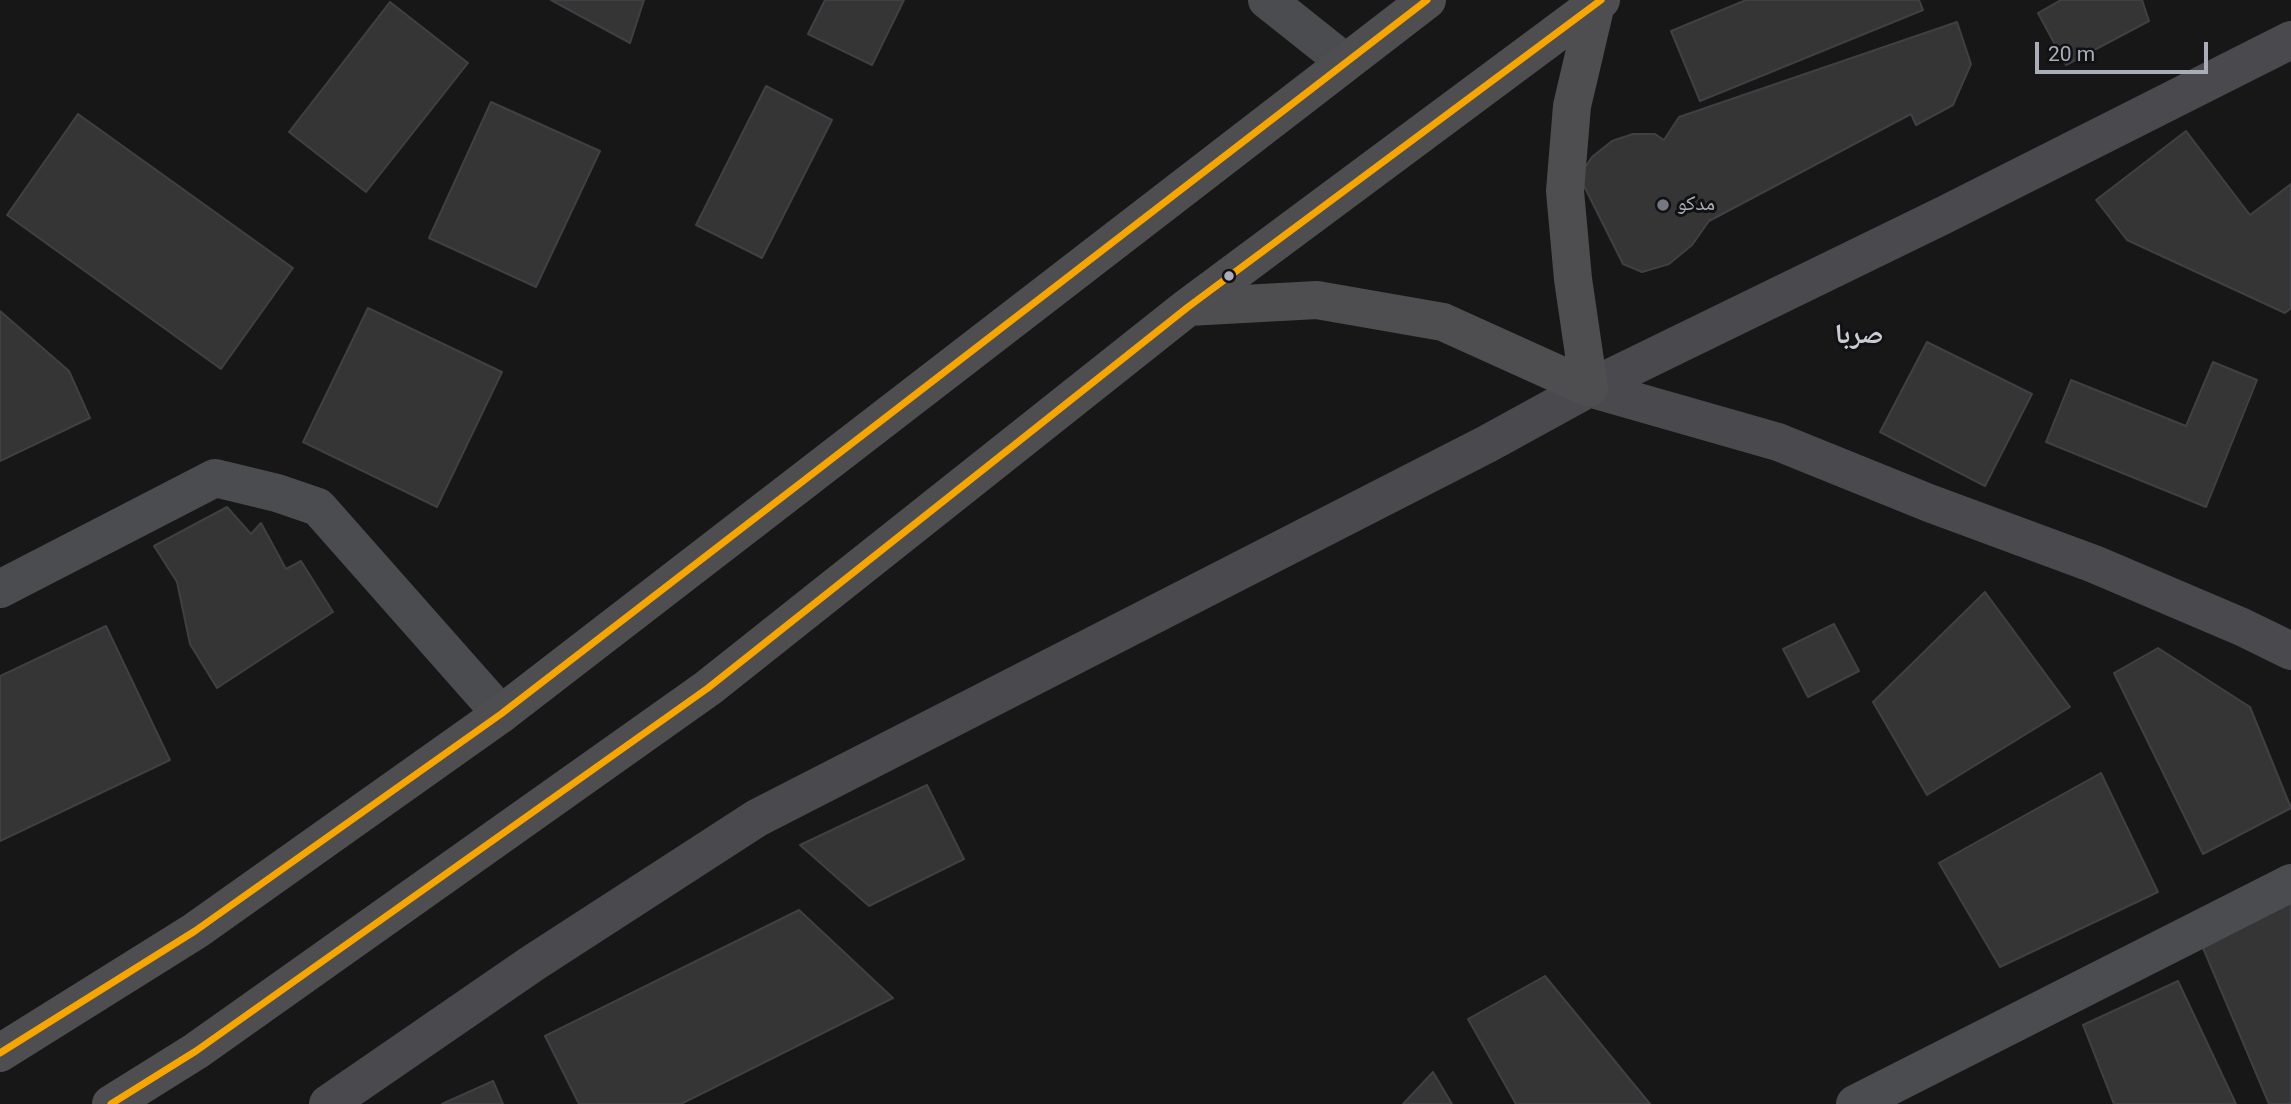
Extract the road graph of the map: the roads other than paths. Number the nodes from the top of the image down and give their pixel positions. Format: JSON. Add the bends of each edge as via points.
{"nodes":[{"id":1,"x":1267,"y":0,"type":"edge"},
{"id":2,"x":1427,"y":0,"type":"edge"},
{"id":3,"x":1598,"y":2,"type":"edge"},
{"id":4,"x":2291,"y":40,"type":"edge"},
{"id":5,"x":1345,"y":62,"type":"junction"},
{"id":6,"x":1188,"y":307,"type":"junction"},
{"id":7,"x":1589,"y":388,"type":"junction"},
{"id":8,"x":0,"y":589,"type":"edge"},
{"id":9,"x":2291,"y":651,"type":"edge"},
{"id":10,"x":500,"y":714,"type":"junction"},
{"id":11,"x":2291,"y":883,"type":"edge"},
{"id":12,"x":0,"y":1053,"type":"edge"},
{"id":13,"x":111,"y":1104,"type":"edge"},
{"id":14,"x":328,"y":1104,"type":"edge"},
{"id":15,"x":1855,"y":1104,"type":"edge"}],
"edges":[{"from":1,"to":5,"type":"street"},
{"from":2,"to":5,"type":"highway"},
{"from":3,"to":6,"type":"highway"},
{"from":3,"to":7,"type":"highway","via":[[1572,106],[1565,191]]},
{"from":4,"to":7,"type":"main road"},
{"from":5,"to":10,"type":"highway"},
{"from":6,"to":7,"type":"highway","via":[[1317,300],[1443,322]]},
{"from":6,"to":13,"type":"highway","via":[[708,688],[196,1051]]},
{"from":7,"to":9,"type":"main road","via":[[1778,442],[2094,564]]},
{"from":7,"to":14,"type":"main road","via":[[757,818],[533,962]]},
{"from":8,"to":10,"type":"street","via":[[215,478],[264,490],[318,507]]},
{"from":10,"to":12,"type":"highway","via":[[195,931]]},
{"from":11,"to":15,"type":"street"}]}
